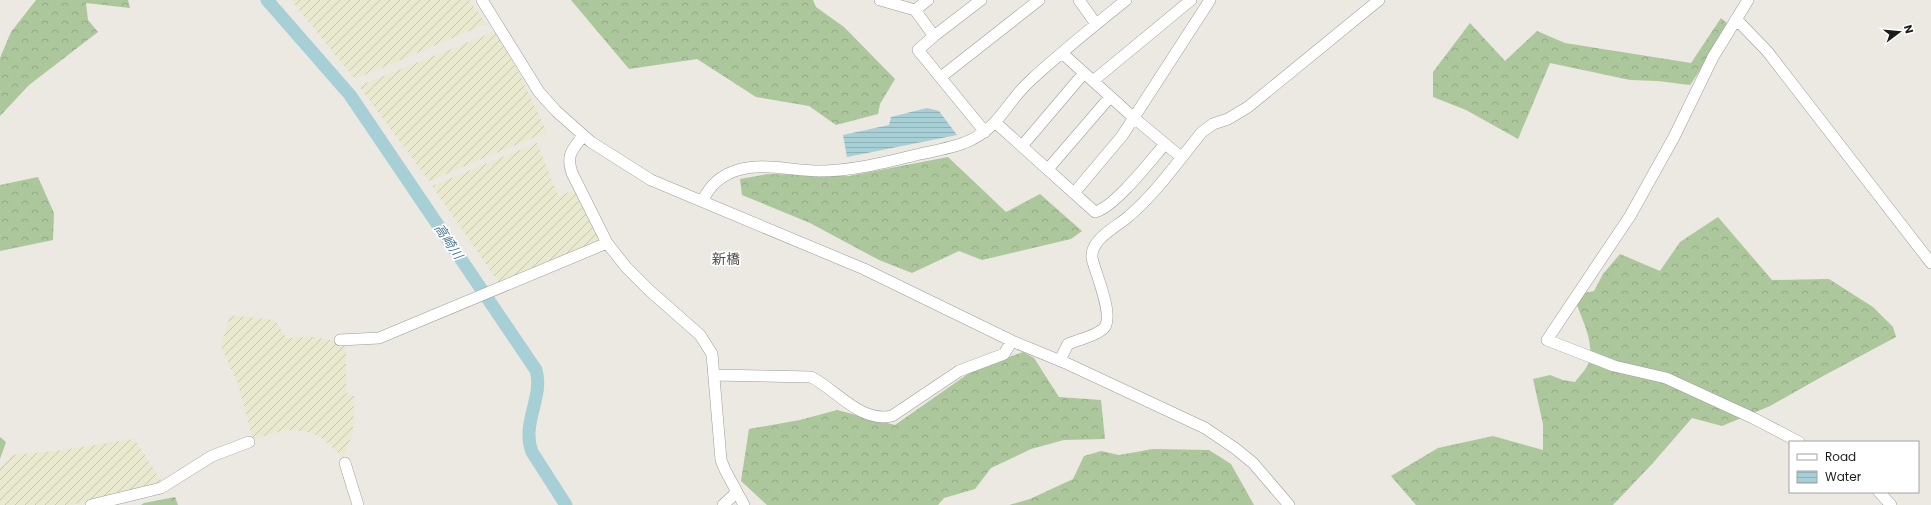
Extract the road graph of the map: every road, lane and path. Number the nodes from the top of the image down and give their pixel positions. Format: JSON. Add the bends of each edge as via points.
{"nodes":[{"id":1,"x":482,"y":0,"type":"edge"},
{"id":2,"x":880,"y":0,"type":"edge"},
{"id":3,"x":928,"y":0,"type":"edge"},
{"id":4,"x":981,"y":0,"type":"edge"},
{"id":5,"x":1039,"y":0,"type":"edge"},
{"id":6,"x":1079,"y":0,"type":"edge"},
{"id":7,"x":1126,"y":0,"type":"edge"},
{"id":8,"x":1191,"y":0,"type":"edge"},
{"id":9,"x":1379,"y":0,"type":"edge"},
{"id":10,"x":1748,"y":0,"type":"edge"},
{"id":11,"x":1206,"y":2,"type":"edge"},
{"id":12,"x":914,"y":10,"type":"junction"},
{"id":13,"x":1736,"y":19,"type":"junction"},
{"id":14,"x":1096,"y":24,"type":"junction"},
{"id":15,"x":934,"y":36,"type":"junction"},
{"id":16,"x":1062,"y":53,"type":"junction"},
{"id":17,"x":941,"y":77,"type":"junction"},
{"id":18,"x":1088,"y":77,"type":"junction"},
{"id":19,"x":1110,"y":97,"type":"junction"},
{"id":20,"x":1134,"y":118,"type":"junction"},
{"id":21,"x":996,"y":123,"type":"junction"},
{"id":22,"x":985,"y":132,"type":"junction"},
{"id":23,"x":583,"y":136,"type":"junction"},
{"id":24,"x":1165,"y":144,"type":"junction"},
{"id":25,"x":1022,"y":146,"type":"junction"},
{"id":26,"x":1181,"y":157,"type":"junction"},
{"id":27,"x":1048,"y":169,"type":"junction"},
{"id":28,"x":1074,"y":193,"type":"junction"},
{"id":29,"x":703,"y":200,"type":"junction"},
{"id":30,"x":607,"y":243,"type":"junction"},
{"id":31,"x":1931,"y":263,"type":"edge"},
{"id":32,"x":340,"y":340,"type":"dead end"},
{"id":33,"x":1012,"y":341,"type":"junction"},
{"id":34,"x":1060,"y":360,"type":"junction"},
{"id":35,"x":714,"y":376,"type":"junction"},
{"id":36,"x":1797,"y":441,"type":"edge"},
{"id":37,"x":249,"y":442,"type":"dead end"},
{"id":38,"x":344,"y":463,"type":"dead end"},
{"id":39,"x":737,"y":492,"type":"junction"},
{"id":40,"x":1880,"y":493,"type":"edge"},
{"id":41,"x":91,"y":505,"type":"edge"},
{"id":42,"x":358,"y":505,"type":"edge"},
{"id":43,"x":723,"y":505,"type":"edge"},
{"id":44,"x":744,"y":505,"type":"edge"},
{"id":45,"x":1289,"y":505,"type":"edge"},
{"id":46,"x":1891,"y":505,"type":"edge"}],
"edges":[{"from":1,"to":23,"type":"street","via":[[539,92]]},
{"from":2,"to":12,"type":"street"},
{"from":3,"to":12,"type":"street"},
{"from":4,"to":15,"type":"street"},
{"from":5,"to":17,"type":"street"},
{"from":6,"to":14,"type":"street"},
{"from":7,"to":14,"type":"street"},
{"from":8,"to":18,"type":"street"},
{"from":9,"to":26,"type":"street","via":[[1248,107],[1228,119],[1207,127]]},
{"from":10,"to":13,"type":"street"},
{"from":11,"to":20,"type":"street"},
{"from":12,"to":15,"type":"street"},
{"from":13,"to":31,"type":"street","via":[[1767,51]]},
{"from":13,"to":36,"type":"street","via":[[1713,57],[1674,137],[1630,216],[1547,340],[1614,366],[1666,378]]},
{"from":14,"to":16,"type":"street"},
{"from":15,"to":17,"type":"street","via":[[918,50]]},
{"from":16,"to":18,"type":"street"},
{"from":16,"to":21,"type":"street","via":[[1030,81]]},
{"from":17,"to":22,"type":"street"},
{"from":18,"to":19,"type":"street"},
{"from":18,"to":25,"type":"street"},
{"from":19,"to":20,"type":"street"},
{"from":19,"to":27,"type":"street"},
{"from":20,"to":24,"type":"street"},
{"from":20,"to":28,"type":"street"},
{"from":21,"to":22,"type":"street"},
{"from":21,"to":25,"type":"street"},
{"from":22,"to":29,"type":"street","via":[[964,143],[940,150],[854,169],[803,171],[763,167],[738,170],[713,184]]},
{"from":23,"to":29,"type":"street","via":[[652,180]]},
{"from":23,"to":30,"type":"street","via":[[572,150],[569,162]]},
{"from":24,"to":26,"type":"street"},
{"from":24,"to":28,"type":"street","via":[[1123,192],[1102,210],[1096,212]]},
{"from":25,"to":27,"type":"street"},
{"from":26,"to":34,"type":"street","via":[[1140,206],[1092,248],[1092,258],[1105,302],[1106,324],[1096,334],[1068,344]]},
{"from":27,"to":28,"type":"street"},
{"from":29,"to":33,"type":"street","via":[[864,269]]},
{"from":30,"to":32,"type":"street","via":[[379,338]]},
{"from":30,"to":35,"type":"street","via":[[650,291],[700,335],[712,354]]},
{"from":33,"to":34,"type":"street"},
{"from":33,"to":35,"type":"street","via":[[1004,354],[959,371],[892,416],[882,418],[852,407],[824,383],[811,377]]},
{"from":34,"to":45,"type":"street","via":[[1205,428],[1253,463]]},
{"from":35,"to":39,"type":"street","via":[[721,460]]},
{"from":37,"to":41,"type":"street","via":[[212,456],[161,488]]},
{"from":38,"to":42,"type":"street"},
{"from":39,"to":43,"type":"street"},
{"from":39,"to":44,"type":"street"},
{"from":40,"to":46,"type":"street"}]}
